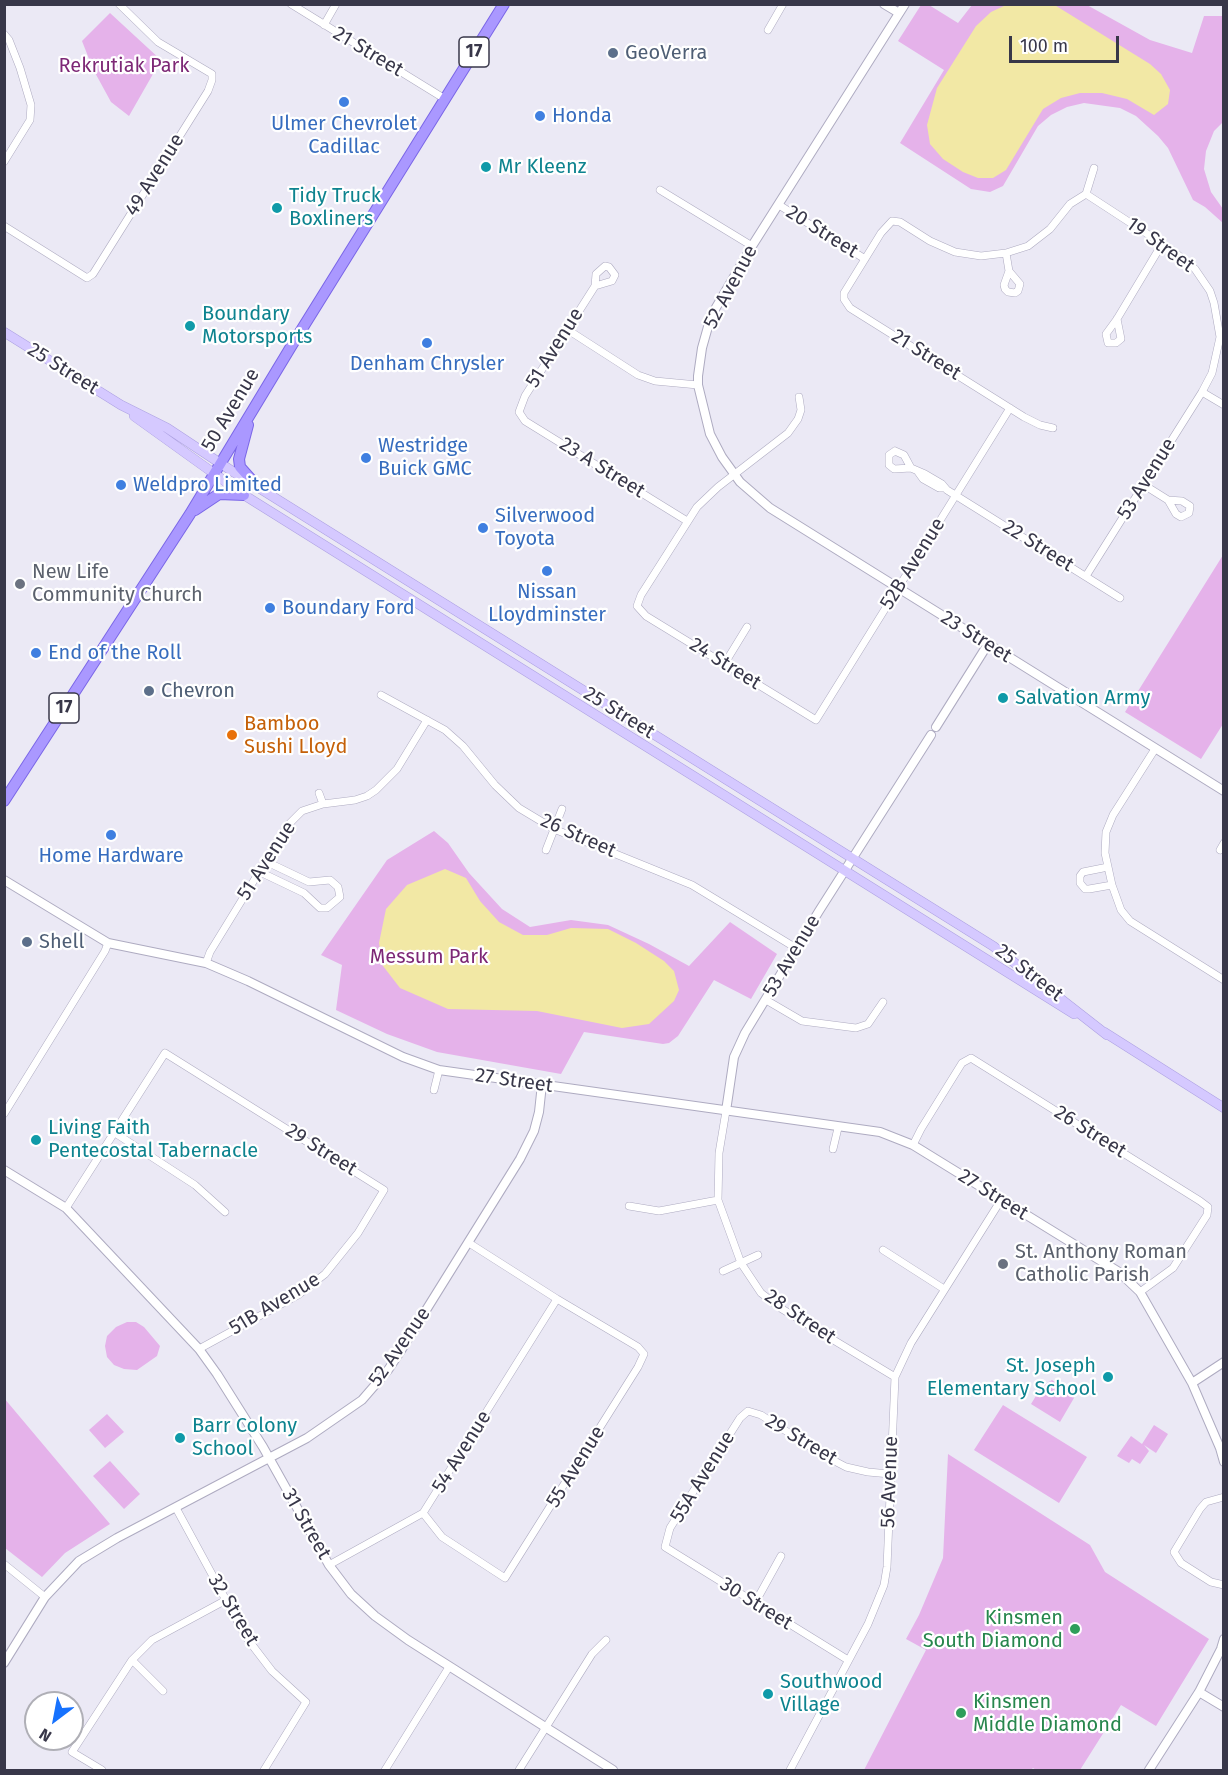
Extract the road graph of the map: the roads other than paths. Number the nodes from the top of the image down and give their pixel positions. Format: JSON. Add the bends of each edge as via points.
{"nodes":[{"id":1,"x":119,"y":4,"type":"edge"},
{"id":2,"x":291,"y":4,"type":"edge"},
{"id":3,"x":336,"y":4,"type":"edge"},
{"id":4,"x":504,"y":4,"type":"edge"},
{"id":5,"x":783,"y":4,"type":"edge"},
{"id":6,"x":884,"y":4,"type":"edge"},
{"id":7,"x":905,"y":4,"type":"edge"},
{"id":8,"x":899,"y":13,"type":"junction"},
{"id":9,"x":324,"y":25,"type":"junction"},
{"id":10,"x":768,"y":30,"type":"dead end"},
{"id":11,"x":4,"y":34,"type":"edge"},
{"id":12,"x":445,"y":99,"type":"junction"},
{"id":13,"x":4,"y":162,"type":"edge"},
{"id":14,"x":1094,"y":168,"type":"dead end"},
{"id":15,"x":660,"y":190,"type":"dead end"},
{"id":16,"x":1086,"y":194,"type":"junction"},
{"id":17,"x":779,"y":205,"type":"junction"},
{"id":18,"x":4,"y":226,"type":"edge"},
{"id":19,"x":1162,"y":244,"type":"junction"},
{"id":20,"x":752,"y":246,"type":"junction"},
{"id":21,"x":1006,"y":253,"type":"junction"},
{"id":22,"x":865,"y":259,"type":"junction"},
{"id":23,"x":1009,"y":272,"type":"dead end"},
{"id":24,"x":595,"y":286,"type":"dead end"},
{"id":25,"x":1117,"y":319,"type":"dead end"},
{"id":26,"x":568,"y":330,"type":"junction"},
{"id":27,"x":4,"y":332,"type":"edge"},
{"id":28,"x":1208,"y":381,"type":"joint"},
{"id":29,"x":698,"y":384,"type":"junction"},
{"id":30,"x":1202,"y":392,"type":"junction"},
{"id":31,"x":799,"y":397,"type":"dead end"},
{"id":32,"x":121,"y":405,"type":"junction"},
{"id":33,"x":1224,"y":405,"type":"edge"},
{"id":34,"x":1010,"y":408,"type":"junction"},
{"id":35,"x":519,"y":412,"type":"joint"},
{"id":36,"x":251,"y":414,"type":"junction"},
{"id":37,"x":1053,"y":428,"type":"dead end"},
{"id":38,"x":220,"y":464,"type":"junction"},
{"id":39,"x":915,"y":470,"type":"dead end"},
{"id":40,"x":734,"y":474,"type":"junction"},
{"id":41,"x":213,"y":475,"type":"junction"},
{"id":42,"x":1144,"y":485,"type":"junction"},
{"id":43,"x":257,"y":486,"type":"junction"},
{"id":44,"x":244,"y":495,"type":"junction"},
{"id":45,"x":956,"y":495,"type":"junction"},
{"id":46,"x":1168,"y":500,"type":"dead end"},
{"id":47,"x":190,"y":514,"type":"junction"},
{"id":48,"x":687,"y":521,"type":"junction"},
{"id":49,"x":1086,"y":576,"type":"junction"},
{"id":50,"x":898,"y":588,"type":"junction"},
{"id":51,"x":1120,"y":598,"type":"dead end"},
{"id":52,"x":747,"y":627,"type":"dead end"},
{"id":53,"x":988,"y":644,"type":"junction"},
{"id":54,"x":725,"y":663,"type":"junction"},
{"id":55,"x":381,"y":695,"type":"dead end"},
{"id":56,"x":427,"y":720,"type":"junction"},
{"id":57,"x":816,"y":720,"type":"joint"},
{"id":58,"x":1155,"y":749,"type":"junction"},
{"id":59,"x":1224,"y":791,"type":"edge"},
{"id":60,"x":319,"y":793,"type":"dead end"},
{"id":61,"x":4,"y":801,"type":"edge"},
{"id":62,"x":323,"y":804,"type":"junction"},
{"id":63,"x":562,"y":809,"type":"dead end"},
{"id":64,"x":554,"y":829,"type":"junction"},
{"id":65,"x":546,"y":849,"type":"dead end"},
{"id":66,"x":852,"y":858,"type":"junction"},
{"id":67,"x":265,"y":861,"type":"junction"},
{"id":68,"x":1108,"y":867,"type":"junction"},
{"id":69,"x":258,"y":871,"type":"junction"},
{"id":70,"x":844,"y":871,"type":"junction"},
{"id":71,"x":286,"y":873,"type":"junction"},
{"id":72,"x":4,"y":880,"type":"edge"},
{"id":73,"x":309,"y":882,"type":"junction"},
{"id":74,"x":281,"y":883,"type":"junction"},
{"id":75,"x":1112,"y":885,"type":"junction"},
{"id":76,"x":304,"y":893,"type":"junction"},
{"id":77,"x":108,"y":943,"type":"junction"},
{"id":78,"x":796,"y":948,"type":"junction"},
{"id":79,"x":206,"y":963,"type":"junction"},
{"id":80,"x":1224,"y":980,"type":"edge"},
{"id":81,"x":766,"y":1000,"type":"junction"},
{"id":82,"x":883,"y":1002,"type":"dead end"},
{"id":83,"x":1107,"y":1035,"type":"junction"},
{"id":84,"x":439,"y":1070,"type":"junction"},
{"id":85,"x":542,"y":1084,"type":"junction"},
{"id":86,"x":434,"y":1090,"type":"dead end"},
{"id":87,"x":1224,"y":1106,"type":"edge"},
{"id":88,"x":726,"y":1111,"type":"junction"},
{"id":89,"x":4,"y":1114,"type":"edge"},
{"id":90,"x":838,"y":1128,"type":"junction"},
{"id":91,"x":115,"y":1133,"type":"junction"},
{"id":92,"x":913,"y":1145,"type":"junction"},
{"id":93,"x":833,"y":1149,"type":"dead end"},
{"id":94,"x":4,"y":1170,"type":"edge"},
{"id":95,"x":384,"y":1190,"type":"joint"},
{"id":96,"x":718,"y":1200,"type":"junction"},
{"id":97,"x":1001,"y":1200,"type":"junction"},
{"id":98,"x":629,"y":1206,"type":"dead end"},
{"id":99,"x":66,"y":1208,"type":"junction"},
{"id":100,"x":225,"y":1212,"type":"dead end"},
{"id":101,"x":469,"y":1243,"type":"junction"},
{"id":102,"x":883,"y":1250,"type":"dead end"},
{"id":103,"x":758,"y":1255,"type":"dead end"},
{"id":104,"x":741,"y":1263,"type":"junction"},
{"id":105,"x":723,"y":1271,"type":"dead end"},
{"id":106,"x":944,"y":1289,"type":"junction"},
{"id":107,"x":1140,"y":1292,"type":"junction"},
{"id":108,"x":557,"y":1299,"type":"junction"},
{"id":109,"x":199,"y":1349,"type":"junction"},
{"id":110,"x":1224,"y":1362,"type":"edge"},
{"id":111,"x":896,"y":1377,"type":"junction"},
{"id":112,"x":1192,"y":1383,"type":"junction"},
{"id":113,"x":748,"y":1411,"type":"joint"},
{"id":114,"x":268,"y":1457,"type":"junction"},
{"id":115,"x":1224,"y":1462,"type":"edge"},
{"id":116,"x":890,"y":1474,"type":"junction"},
{"id":117,"x":1224,"y":1497,"type":"edge"},
{"id":118,"x":176,"y":1508,"type":"junction"},
{"id":119,"x":423,"y":1513,"type":"junction"},
{"id":120,"x":665,"y":1547,"type":"joint"},
{"id":121,"x":781,"y":1556,"type":"dead end"},
{"id":122,"x":4,"y":1564,"type":"edge"},
{"id":123,"x":329,"y":1565,"type":"junction"},
{"id":124,"x":1224,"y":1585,"type":"edge"},
{"id":125,"x":45,"y":1597,"type":"junction"},
{"id":126,"x":226,"y":1600,"type":"junction"},
{"id":127,"x":755,"y":1603,"type":"junction"},
{"id":128,"x":606,"y":1640,"type":"dead end"},
{"id":129,"x":1224,"y":1640,"type":"edge"},
{"id":130,"x":132,"y":1660,"type":"junction"},
{"id":131,"x":848,"y":1660,"type":"junction"},
{"id":132,"x":4,"y":1663,"type":"edge"},
{"id":133,"x":449,"y":1667,"type":"junction"},
{"id":134,"x":163,"y":1691,"type":"dead end"},
{"id":135,"x":1199,"y":1692,"type":"junction"},
{"id":136,"x":1224,"y":1707,"type":"edge"},
{"id":137,"x":546,"y":1727,"type":"junction"},
{"id":138,"x":102,"y":1770,"type":"edge"},
{"id":139,"x":264,"y":1770,"type":"edge"},
{"id":140,"x":385,"y":1770,"type":"edge"},
{"id":141,"x":519,"y":1770,"type":"edge"},
{"id":142,"x":613,"y":1770,"type":"edge"},
{"id":143,"x":790,"y":1770,"type":"edge"},
{"id":144,"x":1149,"y":1770,"type":"edge"}],
"edges":[{"from":1,"to":18,"type":"street","name":"49 Avenue","via":[[158,42],[212,74],[208,91],[87,278]]},
{"from":2,"to":9,"type":"street","name":"21 Street"},
{"from":3,"to":9,"type":"street"},
{"from":4,"to":12,"type":"main road","name":"50 Avenue","number":"17"},
{"from":5,"to":10,"type":"street"},
{"from":6,"to":8,"type":"street"},
{"from":7,"to":8,"type":"street","name":"52 Avenue"},
{"from":8,"to":17,"type":"street","name":"52 Avenue"},
{"from":9,"to":12,"type":"street","name":"21 Street"},
{"from":11,"to":13,"type":"street","via":[[20,68],[30,120]]},
{"from":12,"to":36,"type":"main road","name":"50 Avenue","number":"17"},
{"from":14,"to":16,"type":"street"},
{"from":15,"to":20,"type":"street"},
{"from":16,"to":19,"type":"street","name":"19 Street"},
{"from":16,"to":21,"type":"street","via":[[1074,200],[1036,241]]},
{"from":17,"to":20,"type":"street","name":"52 Avenue"},
{"from":17,"to":22,"type":"street","name":"20 Street"},
{"from":19,"to":25,"type":"street"},
{"from":19,"to":28,"type":"street","name":"19 Street","via":[[1195,269],[1214,303],[1220,337]]},
{"from":20,"to":29,"type":"street","name":"52 Avenue","via":[[711,316]]},
{"from":21,"to":22,"type":"street","via":[[955,252],[892,221]]},
{"from":21,"to":23,"type":"street"},
{"from":22,"to":34,"type":"street","name":"21 Street","via":[[844,293],[850,308]]},
{"from":24,"to":26,"type":"street","name":"51 Avenue"},
{"from":26,"to":29,"type":"street","via":[[638,375],[655,381]]},
{"from":26,"to":35,"type":"street","name":"51 Avenue","via":[[525,396]]},
{"from":27,"to":32,"type":"main road","name":"25 Street"},
{"from":28,"to":30,"type":"street","name":"53 Avenue"},
{"from":29,"to":40,"type":"street","name":"52 Avenue","via":[[710,434]]},
{"from":30,"to":33,"type":"street"},
{"from":30,"to":42,"type":"street","name":"53 Avenue"},
{"from":31,"to":40,"type":"street","via":[[801,410],[788,433]]},
{"from":32,"to":38,"type":"main road","name":"25 Street","via":[[167,428]]},
{"from":32,"to":41,"type":"main road","name":"25 Street"},
{"from":34,"to":37,"type":"street","name":"21 Street"},
{"from":34,"to":45,"type":"street","name":"52B Avenue"},
{"from":35,"to":48,"type":"street","name":"23 A Street","via":[[525,421]]},
{"from":36,"to":38,"type":"main road","name":"50 Avenue","number":"17"},
{"from":36,"to":43,"type":"main road","via":[[239,459],[245,474]]},
{"from":38,"to":41,"type":"main road","name":"50 Avenue","number":"17"},
{"from":38,"to":43,"type":"main road","name":"25 Street"},
{"from":39,"to":45,"type":"street","name":"22 Street","via":[[923,479]]},
{"from":40,"to":48,"type":"street","via":[[707,496]]},
{"from":40,"to":50,"type":"street","name":"23 Street","via":[[770,508]]},
{"from":41,"to":44,"type":"main road","name":"25 Street"},
{"from":41,"to":47,"type":"main road","name":"50 Avenue","number":"17"},
{"from":42,"to":46,"type":"street"},
{"from":42,"to":49,"type":"street","name":"53 Avenue"},
{"from":43,"to":66,"type":"main road","name":"25 Street"},
{"from":44,"to":47,"type":"main road","via":[[219,494]]},
{"from":44,"to":70,"type":"main road","name":"25 Street"},
{"from":45,"to":49,"type":"street","name":"22 Street"},
{"from":45,"to":50,"type":"street","name":"52B Avenue"},
{"from":47,"to":61,"type":"main road","name":"50 Avenue","number":"17"},
{"from":48,"to":54,"type":"street","name":"24 Street","via":[[637,606],[646,616]]},
{"from":49,"to":51,"type":"street","name":"22 Street"},
{"from":50,"to":53,"type":"street","name":"23 Street"},
{"from":50,"to":57,"type":"street","name":"52B Avenue"},
{"from":52,"to":54,"type":"street"},
{"from":53,"to":58,"type":"street","name":"23 Street"},
{"from":53,"to":66,"type":"street","name":"53 Avenue"},
{"from":54,"to":57,"type":"street","name":"24 Street"},
{"from":55,"to":56,"type":"street","name":"26 Street"},
{"from":56,"to":62,"type":"street","name":"51 Avenue","via":[[384,784],[367,796]]},
{"from":56,"to":64,"type":"street","name":"26 Street","via":[[446,730],[463,746],[513,803]]},
{"from":58,"to":59,"type":"street","name":"23 Street"},
{"from":58,"to":68,"type":"street","via":[[1109,823],[1105,842]]},
{"from":60,"to":62,"type":"street"},
{"from":62,"to":67,"type":"street","name":"51 Avenue","via":[[302,811]]},
{"from":63,"to":64,"type":"street"},
{"from":64,"to":65,"type":"street"},
{"from":64,"to":78,"type":"street","name":"26 Street","via":[[692,885]]},
{"from":66,"to":70,"type":"street","name":"53 Avenue"},
{"from":66,"to":83,"type":"main road","name":"25 Street","via":[[993,946]]},
{"from":67,"to":69,"type":"street","name":"51 Avenue"},
{"from":67,"to":71,"type":"street"},
{"from":68,"to":75,"type":"street"},
{"from":68,"to":75,"type":"street","via":[[1083,872],[1080,883],[1085,889]]},
{"from":69,"to":74,"type":"street"},
{"from":69,"to":79,"type":"street","name":"51 Avenue"},
{"from":70,"to":78,"type":"street","name":"53 Avenue"},
{"from":70,"to":83,"type":"main road","name":"25 Street"},
{"from":71,"to":73,"type":"street"},
{"from":71,"to":74,"type":"street"},
{"from":72,"to":77,"type":"street"},
{"from":73,"to":76,"type":"street"},
{"from":73,"to":76,"type":"street","via":[[330,880],[338,887],[340,897],[327,908],[320,908]]},
{"from":74,"to":76,"type":"street"},
{"from":75,"to":80,"type":"street","via":[[1125,916]]},
{"from":77,"to":79,"type":"street","name":"27 Street"},
{"from":77,"to":89,"type":"street"},
{"from":78,"to":81,"type":"street","name":"53 Avenue"},
{"from":79,"to":84,"type":"street","name":"27 Street","via":[[403,1057]]},
{"from":81,"to":82,"type":"street","via":[[802,1021],[856,1028],[868,1023]]},
{"from":81,"to":88,"type":"street","name":"53 Avenue","via":[[734,1057]]},
{"from":83,"to":87,"type":"main road","name":"25 Street"},
{"from":84,"to":85,"type":"street","name":"27 Street"},
{"from":84,"to":86,"type":"street"},
{"from":85,"to":88,"type":"street","name":"27 Street"},
{"from":85,"to":101,"type":"street","name":"52 Avenue","via":[[534,1131]]},
{"from":88,"to":90,"type":"street","name":"27 Street"},
{"from":88,"to":96,"type":"street","name":"53 Avenue","via":[[719,1153]]},
{"from":90,"to":92,"type":"street","name":"27 Street","via":[[880,1132]]},
{"from":90,"to":93,"type":"street"},
{"from":91,"to":95,"type":"street","name":"29 Street","via":[[165,1053]]},
{"from":91,"to":99,"type":"street"},
{"from":91,"to":100,"type":"street","via":[[195,1185]]},
{"from":92,"to":97,"type":"street","name":"27 Street"},
{"from":92,"to":107,"type":"street","name":"26 Street","via":[[963,1063],[971,1058],[1200,1201],[1208,1208],[1207,1215],[1173,1268]]},
{"from":94,"to":99,"type":"street","name":"31 Street"},
{"from":95,"to":109,"type":"street","name":"51B Avenue","via":[[358,1233],[325,1274],[298,1294]]},
{"from":96,"to":98,"type":"street","via":[[659,1211]]},
{"from":96,"to":104,"type":"street","name":"28 Street"},
{"from":97,"to":106,"type":"street","name":"56 Avenue"},
{"from":97,"to":107,"type":"street","name":"27 Street","via":[[1119,1272]]},
{"from":99,"to":109,"type":"street","name":"31 Street"},
{"from":101,"to":108,"type":"street"},
{"from":101,"to":114,"type":"street","name":"52 Avenue","via":[[388,1370],[362,1400],[327,1426]]},
{"from":102,"to":106,"type":"street"},
{"from":103,"to":104,"type":"street"},
{"from":104,"to":105,"type":"street"},
{"from":104,"to":111,"type":"street","name":"28 Street","via":[[761,1293],[782,1309]]},
{"from":106,"to":111,"type":"street","name":"56 Avenue"},
{"from":107,"to":112,"type":"street","name":"27 Street"},
{"from":108,"to":119,"type":"street","name":"54 Avenue"},
{"from":108,"to":119,"type":"street","name":"55 Avenue","via":[[638,1347],[644,1354],[639,1367],[505,1578],[442,1537]]},
{"from":109,"to":114,"type":"street","name":"31 Street"},
{"from":110,"to":112,"type":"street"},
{"from":111,"to":116,"type":"street","name":"56 Avenue"},
{"from":112,"to":115,"type":"street","name":"27 Street"},
{"from":113,"to":116,"type":"street","name":"29 Street","via":[[846,1467]]},
{"from":113,"to":120,"type":"street","name":"55A Avenue","via":[[670,1528]]},
{"from":114,"to":118,"type":"street","name":"52 Avenue"},
{"from":114,"to":123,"type":"street","name":"31 Street"},
{"from":116,"to":131,"type":"street","name":"56 Avenue","via":[[884,1585]]},
{"from":117,"to":124,"type":"street","via":[[1206,1502],[1174,1552],[1181,1563],[1211,1582]]},
{"from":118,"to":125,"type":"street","name":"52 Avenue","via":[[79,1561]]},
{"from":118,"to":126,"type":"street","name":"32 Street"},
{"from":119,"to":123,"type":"street","name":"54 Avenue"},
{"from":120,"to":127,"type":"street","name":"30 Street"},
{"from":121,"to":127,"type":"street"},
{"from":122,"to":125,"type":"street"},
{"from":123,"to":133,"type":"street","name":"31 Street","via":[[351,1594],[375,1616]]},
{"from":125,"to":132,"type":"street","name":"52 Avenue"},
{"from":126,"to":130,"type":"street","via":[[152,1640]]},
{"from":126,"to":139,"type":"street","name":"32 Street","via":[[246,1637],[272,1671],[306,1702]]},
{"from":127,"to":131,"type":"street","name":"30 Street"},
{"from":128,"to":137,"type":"street","via":[[592,1654]]},
{"from":129,"to":135,"type":"street"},
{"from":130,"to":134,"type":"street"},
{"from":130,"to":138,"type":"street","via":[[72,1752]]},
{"from":131,"to":143,"type":"street","name":"56 Avenue"},
{"from":133,"to":137,"type":"street","name":"31 Street"},
{"from":133,"to":140,"type":"street"},
{"from":135,"to":136,"type":"street"},
{"from":135,"to":144,"type":"street"},
{"from":137,"to":141,"type":"street"},
{"from":137,"to":142,"type":"street","name":"31 Street"}]}
